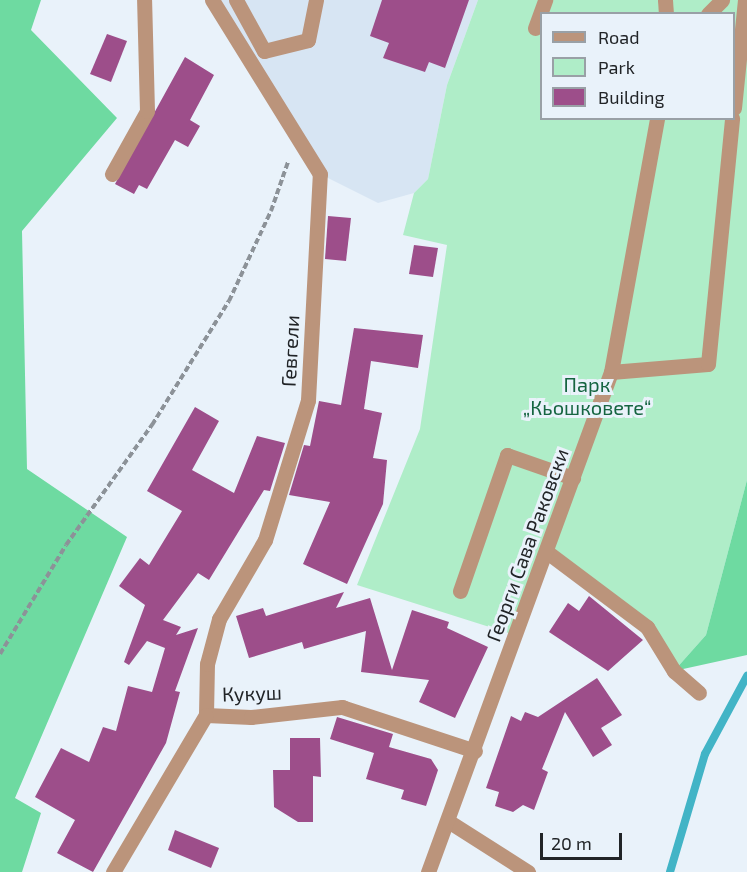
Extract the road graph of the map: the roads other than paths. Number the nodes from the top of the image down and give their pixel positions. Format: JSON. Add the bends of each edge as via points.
{"nodes":[{"id":1,"x":144,"y":0,"type":"edge"},
{"id":2,"x":212,"y":0,"type":"edge"},
{"id":3,"x":236,"y":0,"type":"edge"},
{"id":4,"x":316,"y":0,"type":"edge"},
{"id":5,"x":722,"y":0,"type":"edge"},
{"id":6,"x":744,"y":0,"type":"edge"},
{"id":7,"x":710,"y":12,"type":"edge"},
{"id":8,"x":540,"y":14,"type":"edge"},
{"id":9,"x":535,"y":28,"type":"dead end"},
{"id":10,"x":735,"y":97,"type":"edge"},
{"id":11,"x":657,"y":120,"type":"edge"},
{"id":12,"x":732,"y":120,"type":"edge"},
{"id":13,"x":112,"y":174,"type":"dead end"},
{"id":14,"x":611,"y":372,"type":"junction"},
{"id":15,"x":573,"y":478,"type":"junction"},
{"id":16,"x":547,"y":552,"type":"junction"},
{"id":17,"x":460,"y":591,"type":"dead end"},
{"id":18,"x":699,"y":693,"type":"dead end"},
{"id":19,"x":206,"y":715,"type":"junction"},
{"id":20,"x":475,"y":751,"type":"junction"},
{"id":21,"x":448,"y":821,"type":"junction"},
{"id":22,"x":113,"y":872,"type":"edge"},
{"id":23,"x":428,"y":872,"type":"edge"},
{"id":24,"x":528,"y":872,"type":"edge"}],
"edges":[{"from":1,"to":13,"type":"street","via":[[147,111]]},
{"from":2,"to":19,"type":"street","name":"Гевгели","via":[[320,174],[308,400],[266,540],[219,619],[207,664]]},
{"from":3,"to":4,"type":"street","via":[[264,51],[308,40]]},
{"from":5,"to":7,"type":"street"},
{"from":6,"to":10,"type":"street"},
{"from":8,"to":9,"type":"street"},
{"from":11,"to":14,"type":"street","name":"Георги Сава Раковски"},
{"from":12,"to":14,"type":"street","via":[[708,364]]},
{"from":14,"to":15,"type":"street","name":"Георги Сава Раковски"},
{"from":15,"to":16,"type":"street","name":"Георги Сава Раковски"},
{"from":15,"to":17,"type":"street","via":[[507,455]]},
{"from":16,"to":18,"type":"street","via":[[646,627],[674,671]]},
{"from":16,"to":20,"type":"street","name":"Георги Сава Раковски"},
{"from":19,"to":20,"type":"street","name":"Кукуш","via":[[251,717],[342,707]]},
{"from":19,"to":22,"type":"street","name":"Кукуш"},
{"from":20,"to":21,"type":"street","name":"Георги Сава Раковски"},
{"from":21,"to":23,"type":"street","name":"Георги Сава Раковски"},
{"from":21,"to":24,"type":"street"}]}
